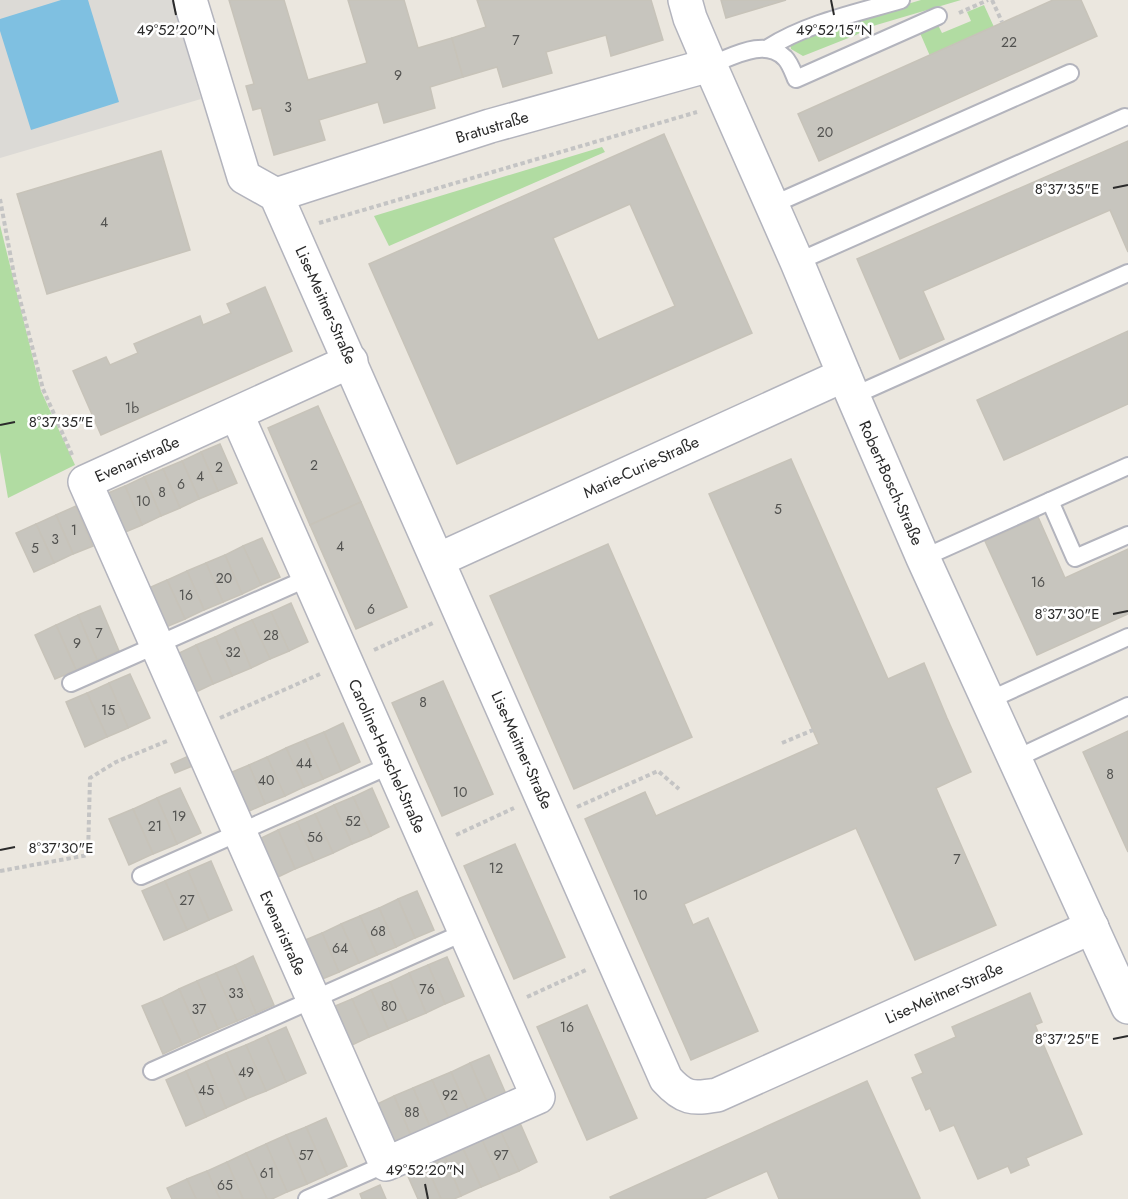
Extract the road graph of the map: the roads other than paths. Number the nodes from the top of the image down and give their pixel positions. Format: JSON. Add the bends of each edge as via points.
{"nodes":[{"id":1,"x":190,"y":0,"type":"edge"},
{"id":2,"x":685,"y":0,"type":"edge"},
{"id":3,"x":901,"y":0,"type":"edge"},
{"id":4,"x":938,"y":16,"type":"dead end"},
{"id":5,"x":768,"y":48,"type":"junction"},
{"id":6,"x":710,"y":65,"type":"junction"},
{"id":7,"x":1070,"y":73,"type":"dead end"},
{"id":8,"x":1125,"y":117,"type":"dead end"},
{"id":9,"x":276,"y":195,"type":"junction"},
{"id":10,"x":772,"y":205,"type":"junction"},
{"id":11,"x":797,"y":262,"type":"junction"},
{"id":12,"x":1128,"y":273,"type":"edge"},
{"id":13,"x":351,"y":362,"type":"junction"},
{"id":14,"x":848,"y":385,"type":"junction"},
{"id":15,"x":237,"y":415,"type":"junction"},
{"id":16,"x":1128,"y":466,"type":"edge"},
{"id":17,"x":1050,"y":501,"type":"junction"},
{"id":18,"x":1128,"y":535,"type":"edge"},
{"id":19,"x":923,"y":558,"type":"junction"},
{"id":20,"x":438,"y":560,"type":"junction"},
{"id":21,"x":308,"y":578,"type":"junction"},
{"id":22,"x":1128,"y":637,"type":"edge"},
{"id":23,"x":156,"y":645,"type":"junction"},
{"id":24,"x":71,"y":683,"type":"dead end"},
{"id":25,"x":987,"y":701,"type":"junction"},
{"id":26,"x":1128,"y":706,"type":"edge"},
{"id":27,"x":1014,"y":759,"type":"junction"},
{"id":28,"x":391,"y":765,"type":"junction"},
{"id":29,"x":239,"y":833,"type":"junction"},
{"id":30,"x":141,"y":876,"type":"dead end"},
{"id":31,"x":1092,"y":927,"type":"junction"},
{"id":32,"x":465,"y":932,"type":"junction"},
{"id":33,"x":313,"y":1000,"type":"junction"},
{"id":34,"x":1128,"y":1007,"type":"edge"},
{"id":35,"x":152,"y":1071,"type":"dead end"},
{"id":36,"x":386,"y":1164,"type":"junction"},
{"id":37,"x":307,"y":1199,"type":"edge"}],
"edges":[{"from":1,"to":9,"type":"street","via":[[244,177]]},
{"from":2,"to":6,"type":"street","name":"Robert-Bosch-Straße"},
{"from":3,"to":5,"type":"lane","via":[[810,28]]},
{"from":4,"to":5,"type":"lane","via":[[796,78],[787,59]]},
{"from":5,"to":6,"type":"lane"},
{"from":6,"to":9,"type":"street","name":"Bratustraße","via":[[490,126]]},
{"from":6,"to":10,"type":"street","name":"Robert-Bosch-Straße"},
{"from":7,"to":10,"type":"lane"},
{"from":8,"to":11,"type":"lane"},
{"from":9,"to":13,"type":"street","name":"Lise-Meitner-Straße"},
{"from":10,"to":11,"type":"street","name":"Robert-Bosch-Straße"},
{"from":11,"to":14,"type":"street","name":"Robert-Bosch-Straße"},
{"from":12,"to":14,"type":"lane"},
{"from":13,"to":15,"type":"street","name":"Evenaristraße"},
{"from":13,"to":20,"type":"street","name":"Lise-Meitner-Straße"},
{"from":14,"to":19,"type":"street","name":"Robert-Bosch-Straße"},
{"from":14,"to":20,"type":"street","name":"Marie-Curie-Straße"},
{"from":15,"to":21,"type":"street","name":"Caroline-Herschel-Straße"},
{"from":15,"to":23,"type":"street","name":"Evenaristraße","via":[[85,482]]},
{"from":16,"to":17,"type":"lane"},
{"from":17,"to":18,"type":"lane","via":[[1075,558]]},
{"from":17,"to":19,"type":"lane"},
{"from":19,"to":25,"type":"street","name":"Robert-Bosch-Straße"},
{"from":20,"to":31,"type":"street","name":"Lise-Meitner-Straße","via":[[666,1079],[679,1093],[696,1098],[717,1095]]},
{"from":21,"to":23,"type":"lane"},
{"from":21,"to":28,"type":"street","name":"Caroline-Herschel-Straße"},
{"from":22,"to":25,"type":"lane"},
{"from":23,"to":24,"type":"lane"},
{"from":23,"to":29,"type":"street","name":"Evenaristraße"},
{"from":25,"to":27,"type":"street","name":"Robert-Bosch-Straße"},
{"from":26,"to":27,"type":"lane"},
{"from":27,"to":31,"type":"street","name":"Robert-Bosch-Straße"},
{"from":28,"to":29,"type":"lane"},
{"from":28,"to":32,"type":"street","name":"Caroline-Herschel-Straße"},
{"from":29,"to":30,"type":"lane"},
{"from":29,"to":33,"type":"street","name":"Evenaristraße"},
{"from":31,"to":34,"type":"street","name":"Robert-Bosch-Straße"},
{"from":32,"to":33,"type":"lane"},
{"from":32,"to":36,"type":"street","name":"Caroline-Herschel-Straße","via":[[538,1097]]},
{"from":33,"to":35,"type":"lane"},
{"from":33,"to":36,"type":"street","name":"Evenaristraße"},
{"from":36,"to":37,"type":"lane"}]}
